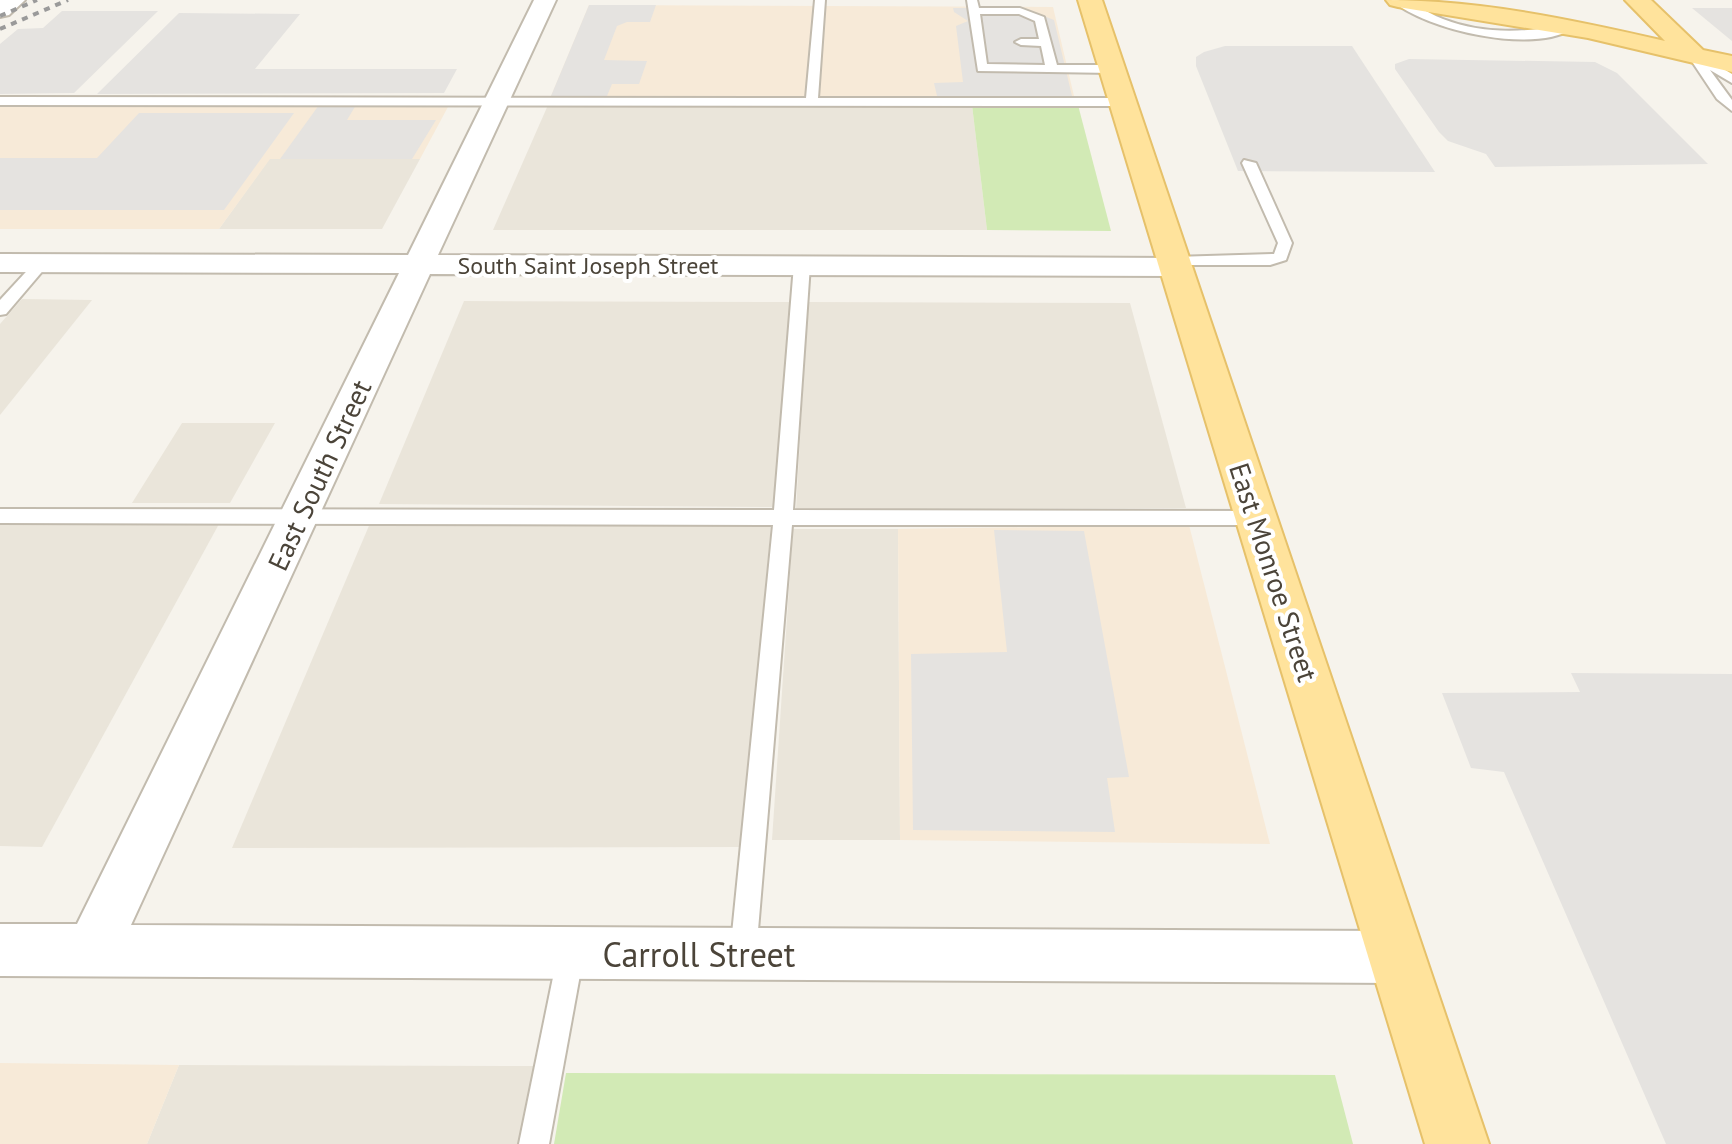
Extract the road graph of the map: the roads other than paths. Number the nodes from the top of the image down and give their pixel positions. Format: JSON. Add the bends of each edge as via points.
{"nodes":[{"id":1,"x":13,"y":0,"type":"edge"},
{"id":2,"x":545,"y":0,"type":"edge"},
{"id":3,"x":820,"y":0,"type":"edge"},
{"id":4,"x":1090,"y":0,"type":"edge"},
{"id":5,"x":1397,"y":0,"type":"edge"},
{"id":6,"x":1637,"y":0,"type":"edge"},
{"id":7,"x":0,"y":10,"type":"edge"},
{"id":8,"x":974,"y":11,"type":"edge"},
{"id":9,"x":991,"y":21,"type":"dead end"},
{"id":10,"x":1018,"y":22,"type":"dead end"},
{"id":11,"x":1045,"y":37,"type":"junction"},
{"id":12,"x":978,"y":42,"type":"junction"},
{"id":13,"x":995,"y":42,"type":"dead end"},
{"id":14,"x":1021,"y":42,"type":"dead end"},
{"id":15,"x":1693,"y":54,"type":"junction"},
{"id":16,"x":1732,"y":64,"type":"edge"},
{"id":17,"x":1052,"y":69,"type":"junction"},
{"id":18,"x":1732,"y":79,"type":"edge"},
{"id":19,"x":1118,"y":86,"type":"junction"},
{"id":20,"x":0,"y":101,"type":"edge"},
{"id":21,"x":497,"y":102,"type":"junction"},
{"id":22,"x":812,"y":102,"type":"junction"},
{"id":23,"x":1732,"y":107,"type":"edge"},
{"id":24,"x":1249,"y":163,"type":"dead end"},
{"id":25,"x":0,"y":263,"type":"edge"},
{"id":26,"x":41,"y":264,"type":"junction"},
{"id":27,"x":1175,"y":264,"type":"junction"},
{"id":28,"x":419,"y":265,"type":"junction"},
{"id":29,"x":802,"y":265,"type":"junction"},
{"id":30,"x":0,"y":310,"type":"edge"},
{"id":31,"x":0,"y":516,"type":"edge"},
{"id":32,"x":783,"y":517,"type":"junction"},
{"id":33,"x":298,"y":518,"type":"junction"},
{"id":34,"x":1257,"y":518,"type":"junction"},
{"id":35,"x":0,"y":950,"type":"edge"},
{"id":36,"x":92,"y":950,"type":"junction"},
{"id":37,"x":571,"y":953,"type":"junction"},
{"id":38,"x":743,"y":954,"type":"junction"},
{"id":39,"x":1397,"y":957,"type":"junction"},
{"id":40,"x":534,"y":1144,"type":"edge"},
{"id":41,"x":1457,"y":1144,"type":"edge"}],
"edges":[{"from":1,"to":7,"type":"street"},
{"from":2,"to":21,"type":"street","name":"East South Street"},
{"from":3,"to":22,"type":"lane"},
{"from":4,"to":19,"type":"main road","name":"East Monroe Street"},
{"from":5,"to":15,"type":"main road"},
{"from":6,"to":15,"type":"main road"},
{"from":8,"to":9,"type":"lane"},
{"from":8,"to":11,"type":"lane","via":[[1020,11],[1040,19]]},
{"from":8,"to":12,"type":"lane"},
{"from":10,"to":11,"type":"lane"},
{"from":11,"to":14,"type":"lane"},
{"from":11,"to":17,"type":"lane"},
{"from":12,"to":13,"type":"lane"},
{"from":12,"to":17,"type":"lane","via":[[982,68]]},
{"from":15,"to":16,"type":"main road"},
{"from":15,"to":18,"type":"lane"},
{"from":15,"to":23,"type":"lane"},
{"from":17,"to":19,"type":"lane"},
{"from":19,"to":22,"type":"lane"},
{"from":19,"to":27,"type":"main road","name":"East Monroe Street"},
{"from":20,"to":21,"type":"lane"},
{"from":21,"to":22,"type":"lane"},
{"from":21,"to":28,"type":"street","name":"East South Street"},
{"from":24,"to":27,"type":"lane","via":[[1285,243],[1281,257]]},
{"from":25,"to":26,"type":"street","name":"South Saint Joseph Street"},
{"from":26,"to":28,"type":"street","name":"South Saint Joseph Street"},
{"from":26,"to":30,"type":"lane"},
{"from":27,"to":29,"type":"street","name":"South Saint Joseph Street"},
{"from":27,"to":34,"type":"main road","name":"East Monroe Street"},
{"from":28,"to":29,"type":"street","name":"South Saint Joseph Street"},
{"from":28,"to":33,"type":"street","name":"East South Street"},
{"from":29,"to":32,"type":"lane"},
{"from":31,"to":33,"type":"lane"},
{"from":32,"to":33,"type":"lane"},
{"from":32,"to":34,"type":"lane"},
{"from":32,"to":38,"type":"lane"},
{"from":33,"to":36,"type":"street","name":"East South Street"},
{"from":34,"to":39,"type":"main road","name":"East Monroe Street"},
{"from":35,"to":36,"type":"street","name":"Carroll Street"},
{"from":36,"to":37,"type":"street","name":"Carroll Street"},
{"from":37,"to":38,"type":"street","name":"Carroll Street"},
{"from":37,"to":40,"type":"lane"},
{"from":38,"to":39,"type":"street","name":"Carroll Street"},
{"from":39,"to":41,"type":"main road","name":"East Monroe Street"}]}
